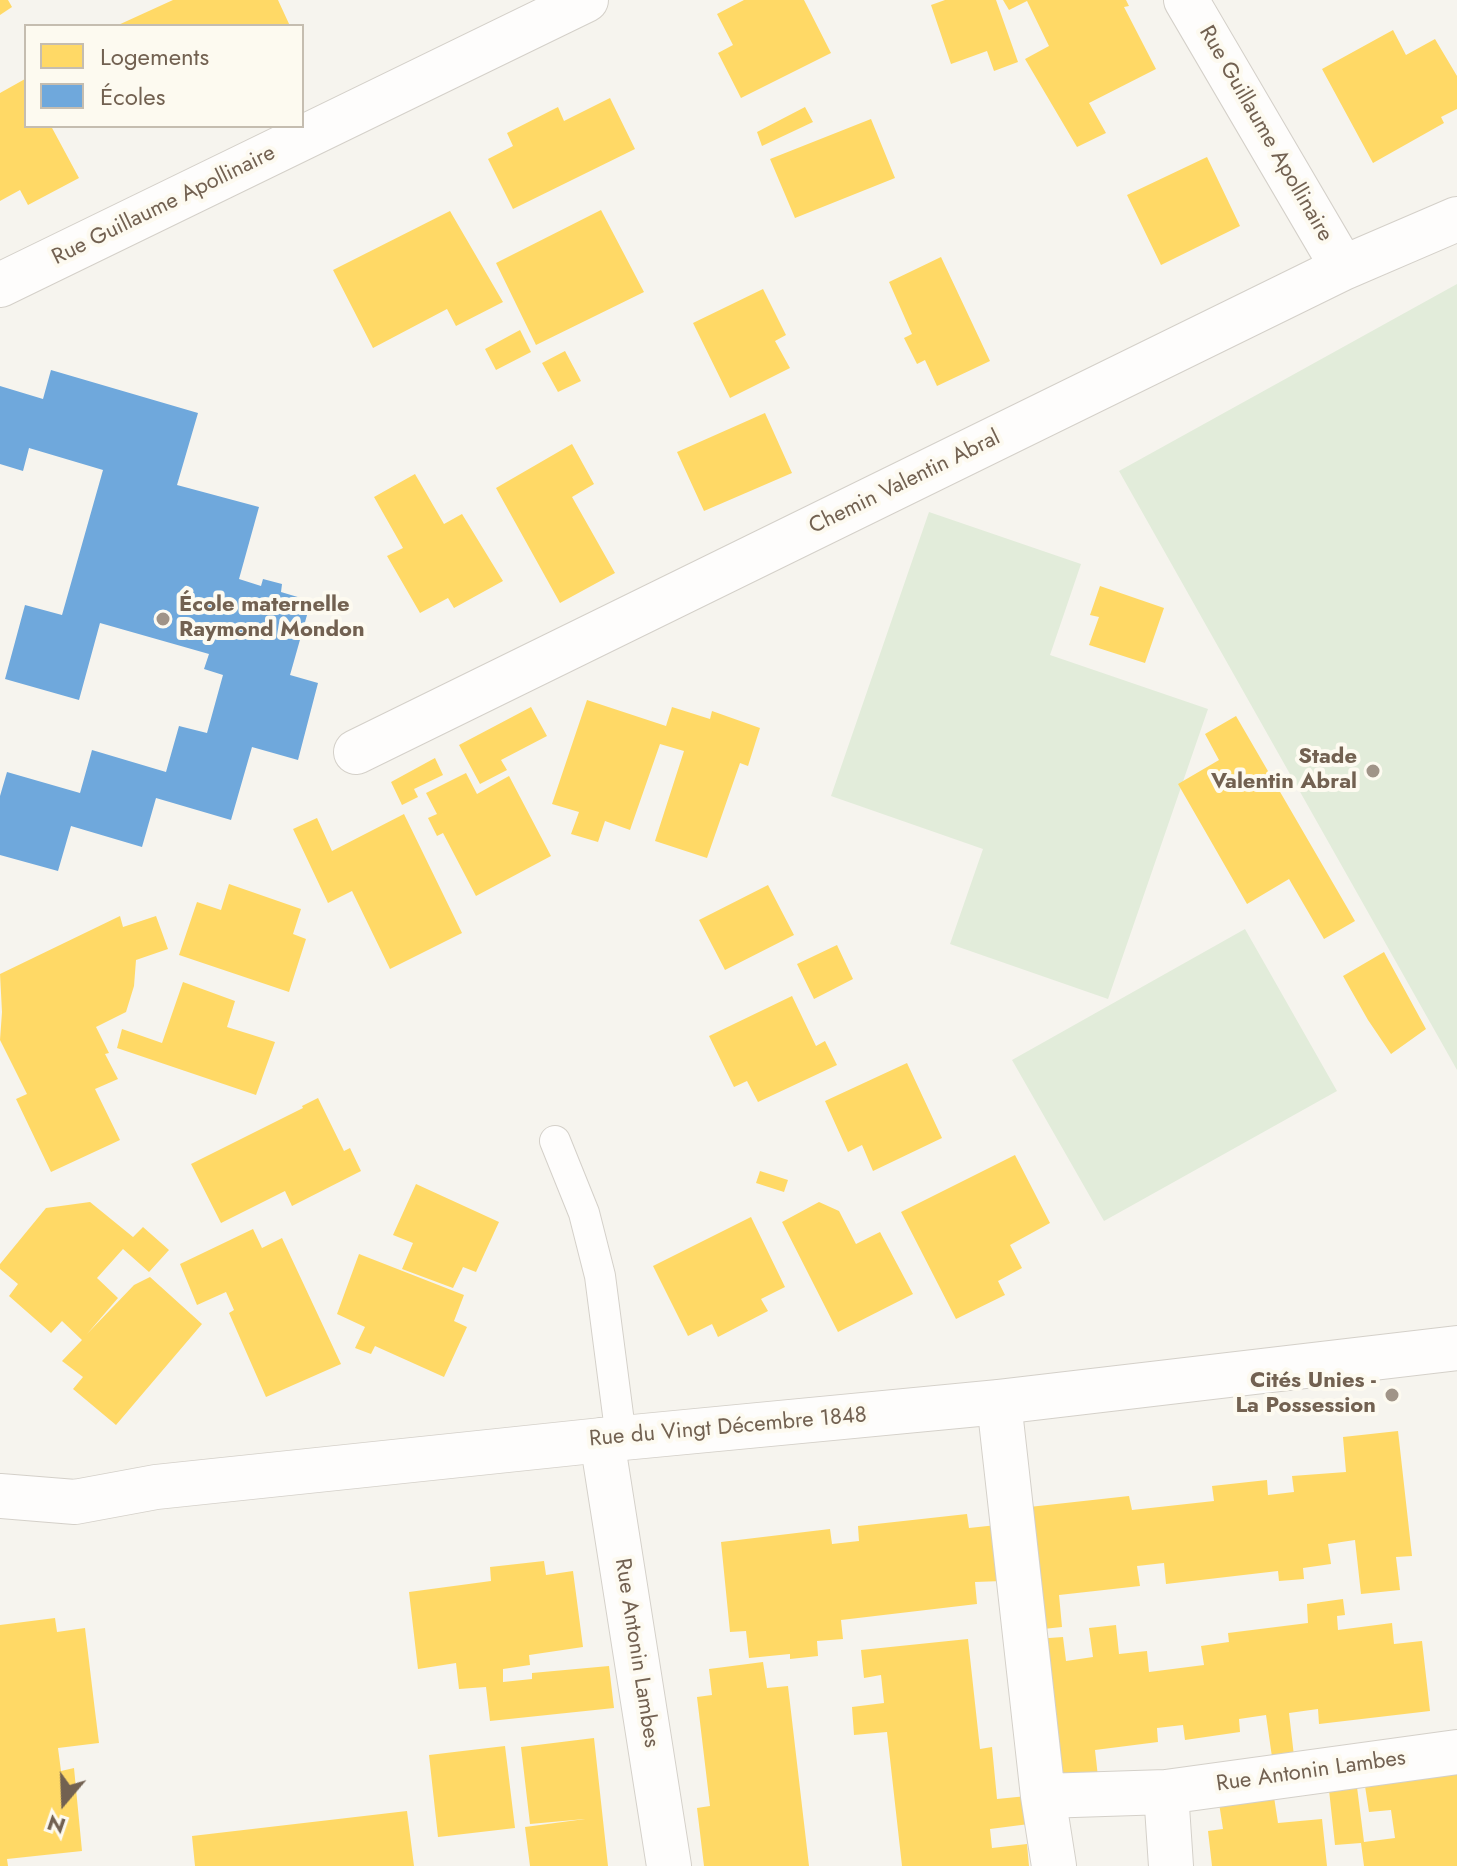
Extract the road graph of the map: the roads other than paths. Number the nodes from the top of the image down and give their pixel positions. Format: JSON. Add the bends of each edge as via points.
{"nodes":[{"id":1,"x":586,"y":0,"type":"edge"},
{"id":2,"x":1186,"y":0,"type":"edge"},
{"id":3,"x":1457,"y":219,"type":"edge"},
{"id":4,"x":1343,"y":268,"type":"junction"},
{"id":5,"x":0,"y":285,"type":"edge"},
{"id":6,"x":356,"y":752,"type":"dead end"},
{"id":7,"x":555,"y":1141,"type":"dead end"},
{"id":8,"x":1457,"y":1348,"type":"edge"},
{"id":9,"x":999,"y":1402,"type":"junction"},
{"id":10,"x":612,"y":1439,"type":"junction"},
{"id":11,"x":0,"y":1496,"type":"edge"},
{"id":12,"x":1457,"y":1752,"type":"edge"},
{"id":13,"x":1166,"y":1792,"type":"junction"},
{"id":14,"x":1043,"y":1796,"type":"junction"},
{"id":15,"x":669,"y":1866,"type":"edge"},
{"id":16,"x":1054,"y":1866,"type":"edge"},
{"id":17,"x":1171,"y":1866,"type":"edge"}],
"edges":[{"from":1,"to":5,"type":"street","name":"Rue Guillaume Apollinaire"},
{"from":2,"to":4,"type":"street","name":"Rue Guillaume Apollinaire"},
{"from":3,"to":4,"type":"street","name":"Chemin Valentin Abral"},
{"from":4,"to":6,"type":"street","name":"Chemin Valentin Abral"},
{"from":7,"to":10,"type":"lane","via":[[584,1213],[600,1276]]},
{"from":8,"to":9,"type":"street","name":"Rue du Vingt Décembre 1848"},
{"from":9,"to":10,"type":"street","name":"Rue du Vingt Décembre 1848"},
{"from":9,"to":14,"type":"street"},
{"from":10,"to":11,"type":"street","name":"Rue du Vingt Décembre 1848","via":[[156,1487],[75,1502]]},
{"from":10,"to":15,"type":"street","name":"Rue Antonin Lambes"},
{"from":12,"to":13,"type":"street","name":"Rue Antonin Lambes"},
{"from":13,"to":14,"type":"street","name":"Rue Antonin Lambes"},
{"from":13,"to":17,"type":"street"},
{"from":14,"to":16,"type":"street"}]}
